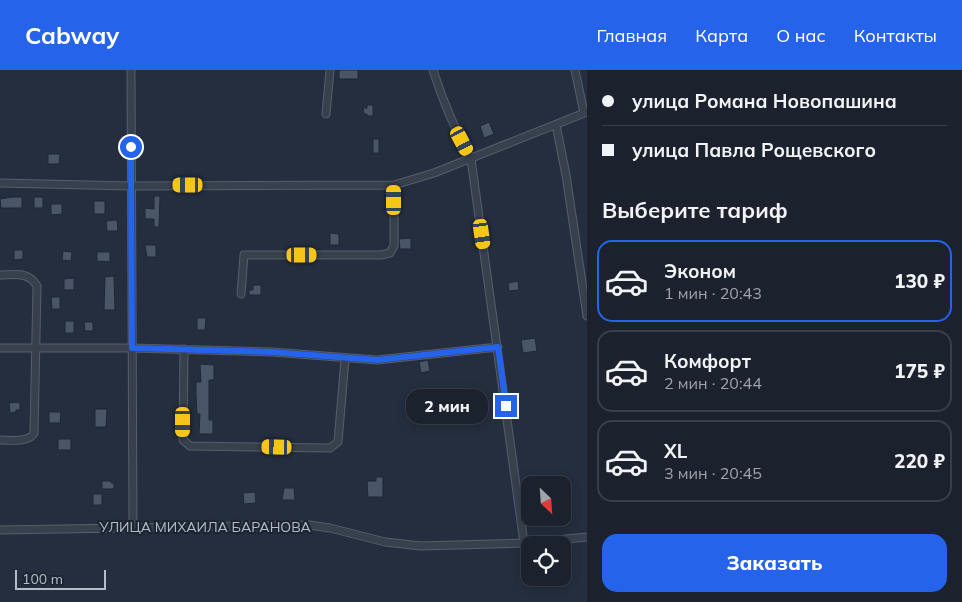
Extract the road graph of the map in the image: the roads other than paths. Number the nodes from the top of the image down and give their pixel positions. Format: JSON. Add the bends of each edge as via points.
{"nodes":[{"id":1,"x":132,"y":70,"type":"edge"},
{"id":2,"x":330,"y":70,"type":"edge"},
{"id":3,"x":433,"y":70,"type":"edge"},
{"id":4,"x":575,"y":70,"type":"edge"},
{"id":5,"x":586,"y":112,"type":"edge"},
{"id":6,"x":326,"y":114,"type":"dead end"},
{"id":7,"x":556,"y":125,"type":"junction"},
{"id":8,"x":471,"y":159,"type":"junction"},
{"id":9,"x":0,"y":183,"type":"edge"},
{"id":10,"x":394,"y":184,"type":"junction"},
{"id":11,"x":131,"y":186,"type":"junction"},
{"id":12,"x":0,"y":275,"type":"edge"},
{"id":13,"x":241,"y":294,"type":"dead end"},
{"id":14,"x":587,"y":316,"type":"edge"},
{"id":15,"x":498,"y":347,"type":"junction"},
{"id":16,"x":0,"y":348,"type":"edge"},
{"id":17,"x":35,"y":348,"type":"junction"},
{"id":18,"x":132,"y":348,"type":"junction"},
{"id":19,"x":184,"y":349,"type":"junction"},
{"id":20,"x":345,"y":359,"type":"junction"},
{"id":21,"x":0,"y":440,"type":"edge"},
{"id":22,"x":134,"y":527,"type":"junction"},
{"id":23,"x":0,"y":530,"type":"edge"},
{"id":24,"x":523,"y":536,"type":"edge"},
{"id":25,"x":587,"y":537,"type":"edge"},
{"id":26,"x":571,"y":538,"type":"edge"},
{"id":27,"x":521,"y":542,"type":"edge"}],
"edges":[{"from":1,"to":11,"type":"street"},
{"from":2,"to":6,"type":"street"},
{"from":3,"to":8,"type":"street","via":[[449,116]]},
{"from":4,"to":5,"type":"street"},
{"from":5,"to":7,"type":"street"},
{"from":7,"to":8,"type":"street"},
{"from":7,"to":14,"type":"street"},
{"from":8,"to":10,"type":"street"},
{"from":8,"to":15,"type":"street"},
{"from":9,"to":11,"type":"street"},
{"from":10,"to":11,"type":"street"},
{"from":10,"to":13,"type":"street","via":[[394,246],[390,253],[244,255]]},
{"from":11,"to":18,"type":"street"},
{"from":12,"to":17,"type":"street","via":[[28,276],[37,286]]},
{"from":15,"to":20,"type":"street","via":[[377,360]]},
{"from":15,"to":24,"type":"street"},
{"from":16,"to":17,"type":"street"},
{"from":17,"to":18,"type":"street"},
{"from":17,"to":21,"type":"street","via":[[34,433],[27,439]]},
{"from":18,"to":19,"type":"street"},
{"from":18,"to":22,"type":"street"},
{"from":19,"to":20,"type":"street"},
{"from":19,"to":20,"type":"street","via":[[183,440],[190,446],[330,448],[338,442]]},
{"from":22,"to":23,"type":"street","name":"УЛИЦА МИХАИЛА БАРАНОВА"},
{"from":22,"to":27,"type":"street","name":"УЛИЦА МИХАИЛА БАРАНОВА","via":[[309,525],[385,542],[421,546]]},
{"from":25,"to":26,"type":"street","name":"УЛИЦА МИХАИЛА БАРАНОВА"}]}
